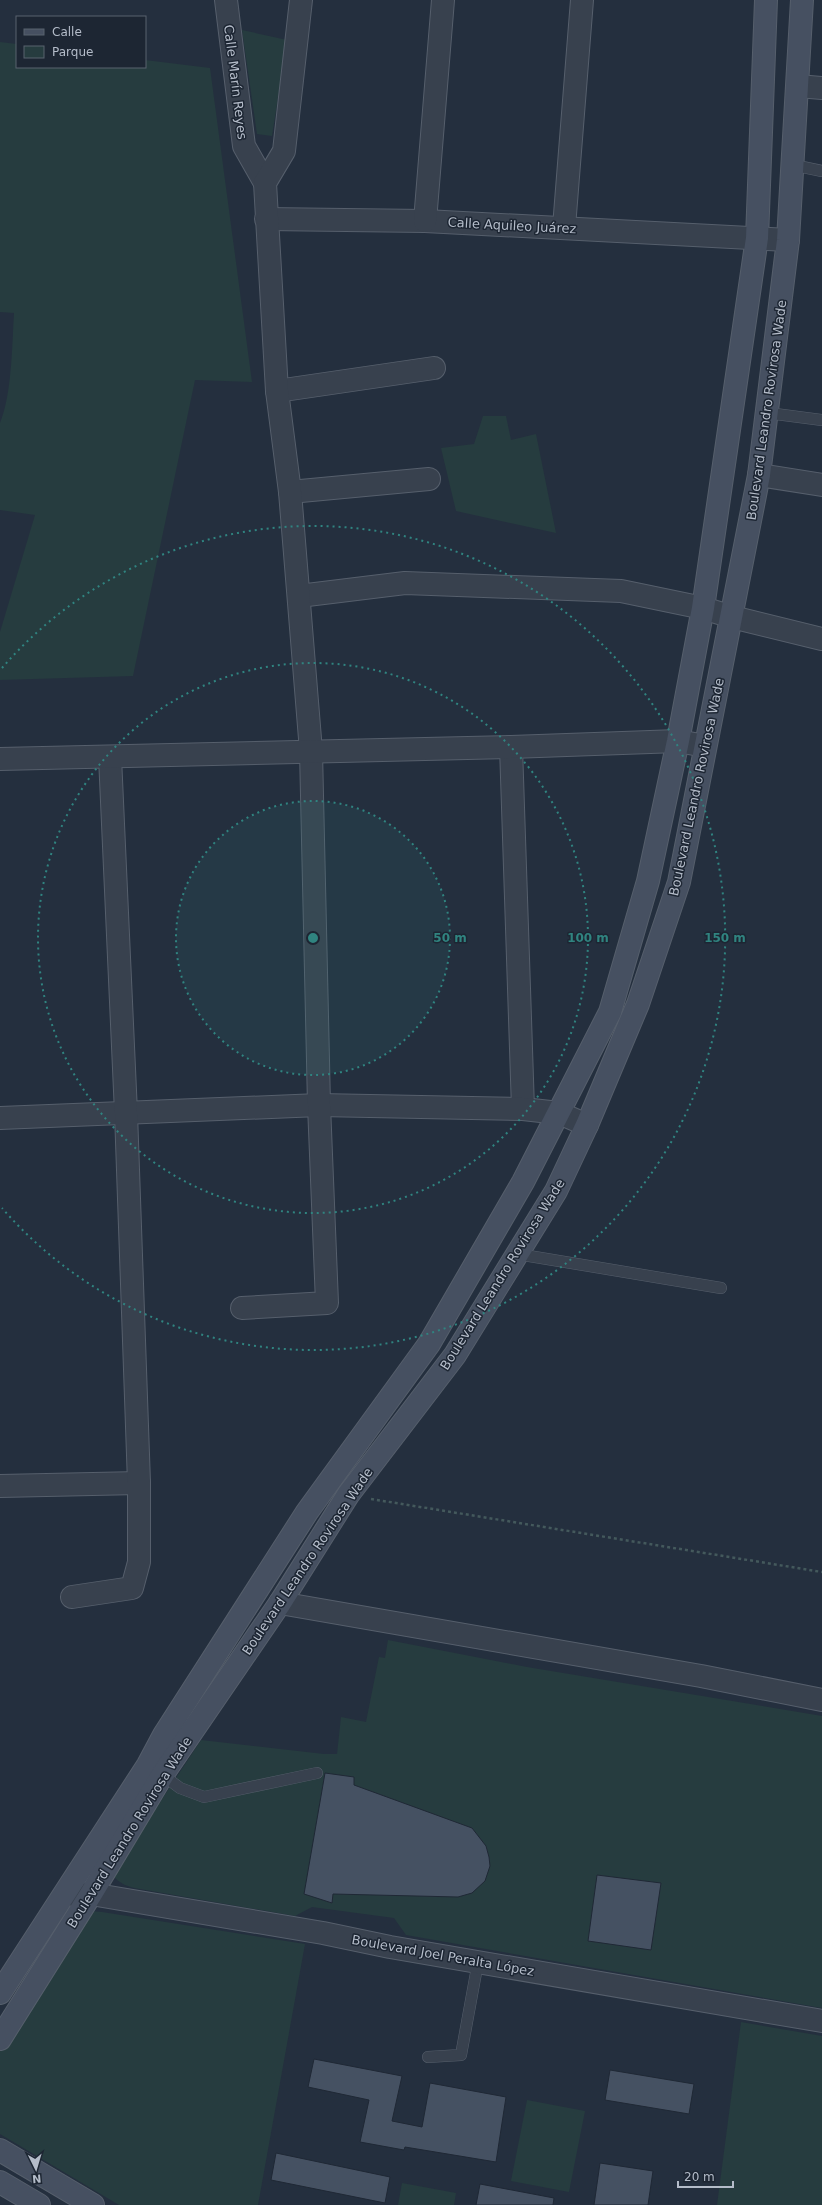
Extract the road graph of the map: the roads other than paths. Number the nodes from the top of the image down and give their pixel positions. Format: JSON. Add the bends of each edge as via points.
{"nodes":[{"id":1,"x":226,"y":0,"type":"edge"},
{"id":2,"x":301,"y":0,"type":"edge"},
{"id":3,"x":443,"y":0,"type":"edge"},
{"id":4,"x":582,"y":0,"type":"edge"},
{"id":5,"x":766,"y":0,"type":"edge"},
{"id":6,"x":802,"y":0,"type":"edge"},
{"id":7,"x":798,"y":86,"type":"junction"},
{"id":8,"x":822,"y":88,"type":"edge"},
{"id":9,"x":793,"y":165,"type":"junction"},
{"id":10,"x":822,"y":171,"type":"edge"},
{"id":11,"x":265,"y":184,"type":"junction"},
{"id":12,"x":266,"y":219,"type":"junction"},
{"id":13,"x":425,"y":221,"type":"junction"},
{"id":14,"x":564,"y":227,"type":"junction"},
{"id":15,"x":757,"y":238,"type":"junction"},
{"id":16,"x":788,"y":240,"type":"junction"},
{"id":17,"x":434,"y":368,"type":"dead end"},
{"id":18,"x":277,"y":391,"type":"junction"},
{"id":19,"x":768,"y":413,"type":"junction"},
{"id":20,"x":822,"y":420,"type":"edge"},
{"id":21,"x":759,"y":475,"type":"junction"},
{"id":22,"x":429,"y":478,"type":"dead end"},
{"id":23,"x":822,"y":485,"type":"edge"},
{"id":24,"x":290,"y":492,"type":"junction"},
{"id":25,"x":299,"y":596,"type":"junction"},
{"id":26,"x":703,"y":608,"type":"junction"},
{"id":27,"x":732,"y":617,"type":"junction"},
{"id":28,"x":822,"y":639,"type":"edge"},
{"id":29,"x":678,"y":741,"type":"junction"},
{"id":30,"x":705,"y":746,"type":"junction"},
{"id":31,"x":511,"y":748,"type":"junction"},
{"id":32,"x":311,"y":751,"type":"junction"},
{"id":33,"x":110,"y":757,"type":"junction"},
{"id":34,"x":0,"y":759,"type":"edge"},
{"id":35,"x":319,"y":1105,"type":"junction"},
{"id":36,"x":523,"y":1109,"type":"junction"},
{"id":37,"x":559,"y":1113,"type":"junction"},
{"id":38,"x":126,"y":1114,"type":"junction"},
{"id":39,"x":0,"y":1118,"type":"edge"},
{"id":40,"x":587,"y":1125,"type":"junction"},
{"id":41,"x":517,"y":1254,"type":"junction"},
{"id":42,"x":721,"y":1288,"type":"dead end"},
{"id":43,"x":242,"y":1308,"type":"dead end"},
{"id":44,"x":429,"y":1344,"type":"junction"},
{"id":45,"x":455,"y":1355,"type":"junction"},
{"id":46,"x":139,"y":1483,"type":"junction"},
{"id":47,"x":0,"y":1486,"type":"edge"},
{"id":48,"x":72,"y":1597,"type":"dead end"},
{"id":49,"x":280,"y":1603,"type":"junction"},
{"id":50,"x":822,"y":1700,"type":"edge"},
{"id":51,"x":155,"y":1769,"type":"junction"},
{"id":52,"x":317,"y":1773,"type":"dead end"},
{"id":53,"x":92,"y":1894,"type":"junction"},
{"id":54,"x":64,"y":1895,"type":"junction"},
{"id":55,"x":478,"y":1962,"type":"junction"},
{"id":56,"x":6,"y":1973,"type":"edge"},
{"id":57,"x":0,"y":1993,"type":"edge"},
{"id":58,"x":822,"y":2021,"type":"edge"},
{"id":59,"x":0,"y":2039,"type":"edge"},
{"id":60,"x":428,"y":2057,"type":"dead end"},
{"id":61,"x":0,"y":2150,"type":"edge"},
{"id":62,"x":0,"y":2182,"type":"edge"},
{"id":63,"x":39,"y":2205,"type":"edge"},
{"id":64,"x":93,"y":2205,"type":"edge"}],
"edges":[{"from":1,"to":11,"type":"street","name":"Calle Marín Reyes","via":[[244,146]]},
{"from":2,"to":11,"type":"street","via":[[284,151]]},
{"from":3,"to":13,"type":"street"},
{"from":4,"to":14,"type":"street"},
{"from":5,"to":15,"type":"main road","name":"Boulevard Leandro Rovirosa Wade"},
{"from":6,"to":7,"type":"main road","name":"Boulevard Leandro Rovirosa Wade"},
{"from":7,"to":8,"type":"street"},
{"from":7,"to":9,"type":"main road","name":"Boulevard Leandro Rovirosa Wade"},
{"from":9,"to":10,"type":"lane"},
{"from":9,"to":16,"type":"main road","name":"Boulevard Leandro Rovirosa Wade"},
{"from":11,"to":12,"type":"street"},
{"from":12,"to":13,"type":"street","name":"Calle Aquileo Juárez"},
{"from":12,"to":18,"type":"street"},
{"from":13,"to":14,"type":"street","name":"Calle Aquileo Juárez"},
{"from":14,"to":15,"type":"street","name":"Calle Aquileo Juárez"},
{"from":15,"to":16,"type":"street","name":"Calle Aquileo Juárez"},
{"from":15,"to":26,"type":"main road","name":"Boulevard Leandro Rovirosa Wade"},
{"from":16,"to":19,"type":"main road","name":"Boulevard Leandro Rovirosa Wade"},
{"from":17,"to":18,"type":"street"},
{"from":18,"to":24,"type":"street"},
{"from":19,"to":20,"type":"lane"},
{"from":19,"to":21,"type":"main road","name":"Boulevard Leandro Rovirosa Wade"},
{"from":21,"to":23,"type":"street"},
{"from":21,"to":27,"type":"main road","name":"Boulevard Leandro Rovirosa Wade"},
{"from":22,"to":24,"type":"street"},
{"from":24,"to":25,"type":"street"},
{"from":25,"to":26,"type":"street","via":[[405,583],[621,591]]},
{"from":25,"to":32,"type":"street"},
{"from":26,"to":27,"type":"street"},
{"from":26,"to":29,"type":"main road","name":"Boulevard Leandro Rovirosa Wade"},
{"from":27,"to":28,"type":"street"},
{"from":27,"to":30,"type":"main road","name":"Boulevard Leandro Rovirosa Wade"},
{"from":29,"to":30,"type":"street"},
{"from":29,"to":31,"type":"street"},
{"from":29,"to":37,"type":"main road","name":"Boulevard Leandro Rovirosa Wade","via":[[648,882],[610,1012]]},
{"from":30,"to":40,"type":"main road","name":"Boulevard Leandro Rovirosa Wade","via":[[679,882],[638,1004]]},
{"from":31,"to":32,"type":"street"},
{"from":31,"to":36,"type":"street"},
{"from":32,"to":33,"type":"street"},
{"from":32,"to":35,"type":"street"},
{"from":33,"to":34,"type":"street"},
{"from":33,"to":38,"type":"street"},
{"from":35,"to":36,"type":"street"},
{"from":35,"to":38,"type":"street"},
{"from":35,"to":43,"type":"street","via":[[327,1303]]},
{"from":36,"to":37,"type":"street"},
{"from":37,"to":40,"type":"street"},
{"from":37,"to":44,"type":"main road","name":"Boulevard Leandro Rovirosa Wade","via":[[523,1182]]},
{"from":38,"to":39,"type":"street"},
{"from":38,"to":46,"type":"street"},
{"from":40,"to":41,"type":"main road","name":"Boulevard Leandro Rovirosa Wade","via":[[556,1191]]},
{"from":41,"to":42,"type":"lane"},
{"from":41,"to":45,"type":"main road","name":"Boulevard Leandro Rovirosa Wade"},
{"from":44,"to":45,"type":"main road"},
{"from":44,"to":51,"type":"main road","name":"Boulevard Leandro Rovirosa Wade","via":[[307,1512],[164,1735]]},
{"from":45,"to":49,"type":"main road","name":"Boulevard Leandro Rovirosa Wade","via":[[348,1495]]},
{"from":46,"to":47,"type":"street"},
{"from":46,"to":48,"type":"street","via":[[139,1562],[132,1588]]},
{"from":49,"to":50,"type":"street","via":[[701,1676]]},
{"from":49,"to":51,"type":"main road","name":"Boulevard Leandro Rovirosa Wade"},
{"from":51,"to":52,"type":"lane","via":[[180,1788],[204,1797]]},
{"from":51,"to":53,"type":"main road","name":"Boulevard Leandro Rovirosa Wade"},
{"from":51,"to":54,"type":"main road","name":"Boulevard Leandro Rovirosa Wade"},
{"from":53,"to":54,"type":"street","name":"Boulevard Joel Peralta López"},
{"from":53,"to":55,"type":"street","name":"Boulevard Joel Peralta López"},
{"from":53,"to":59,"type":"main road","name":"Boulevard Leandro Rovirosa Wade"},
{"from":54,"to":56,"type":"main road","name":"Boulevard Leandro Rovirosa Wade"},
{"from":55,"to":58,"type":"street","name":"Boulevard Joel Peralta López"},
{"from":55,"to":60,"type":"lane","via":[[461,2055]]},
{"from":56,"to":57,"type":"main road","name":"Boulevard Leandro Rovirosa Wade"},
{"from":61,"to":64,"type":"main road"},
{"from":62,"to":63,"type":"main road"}]}
